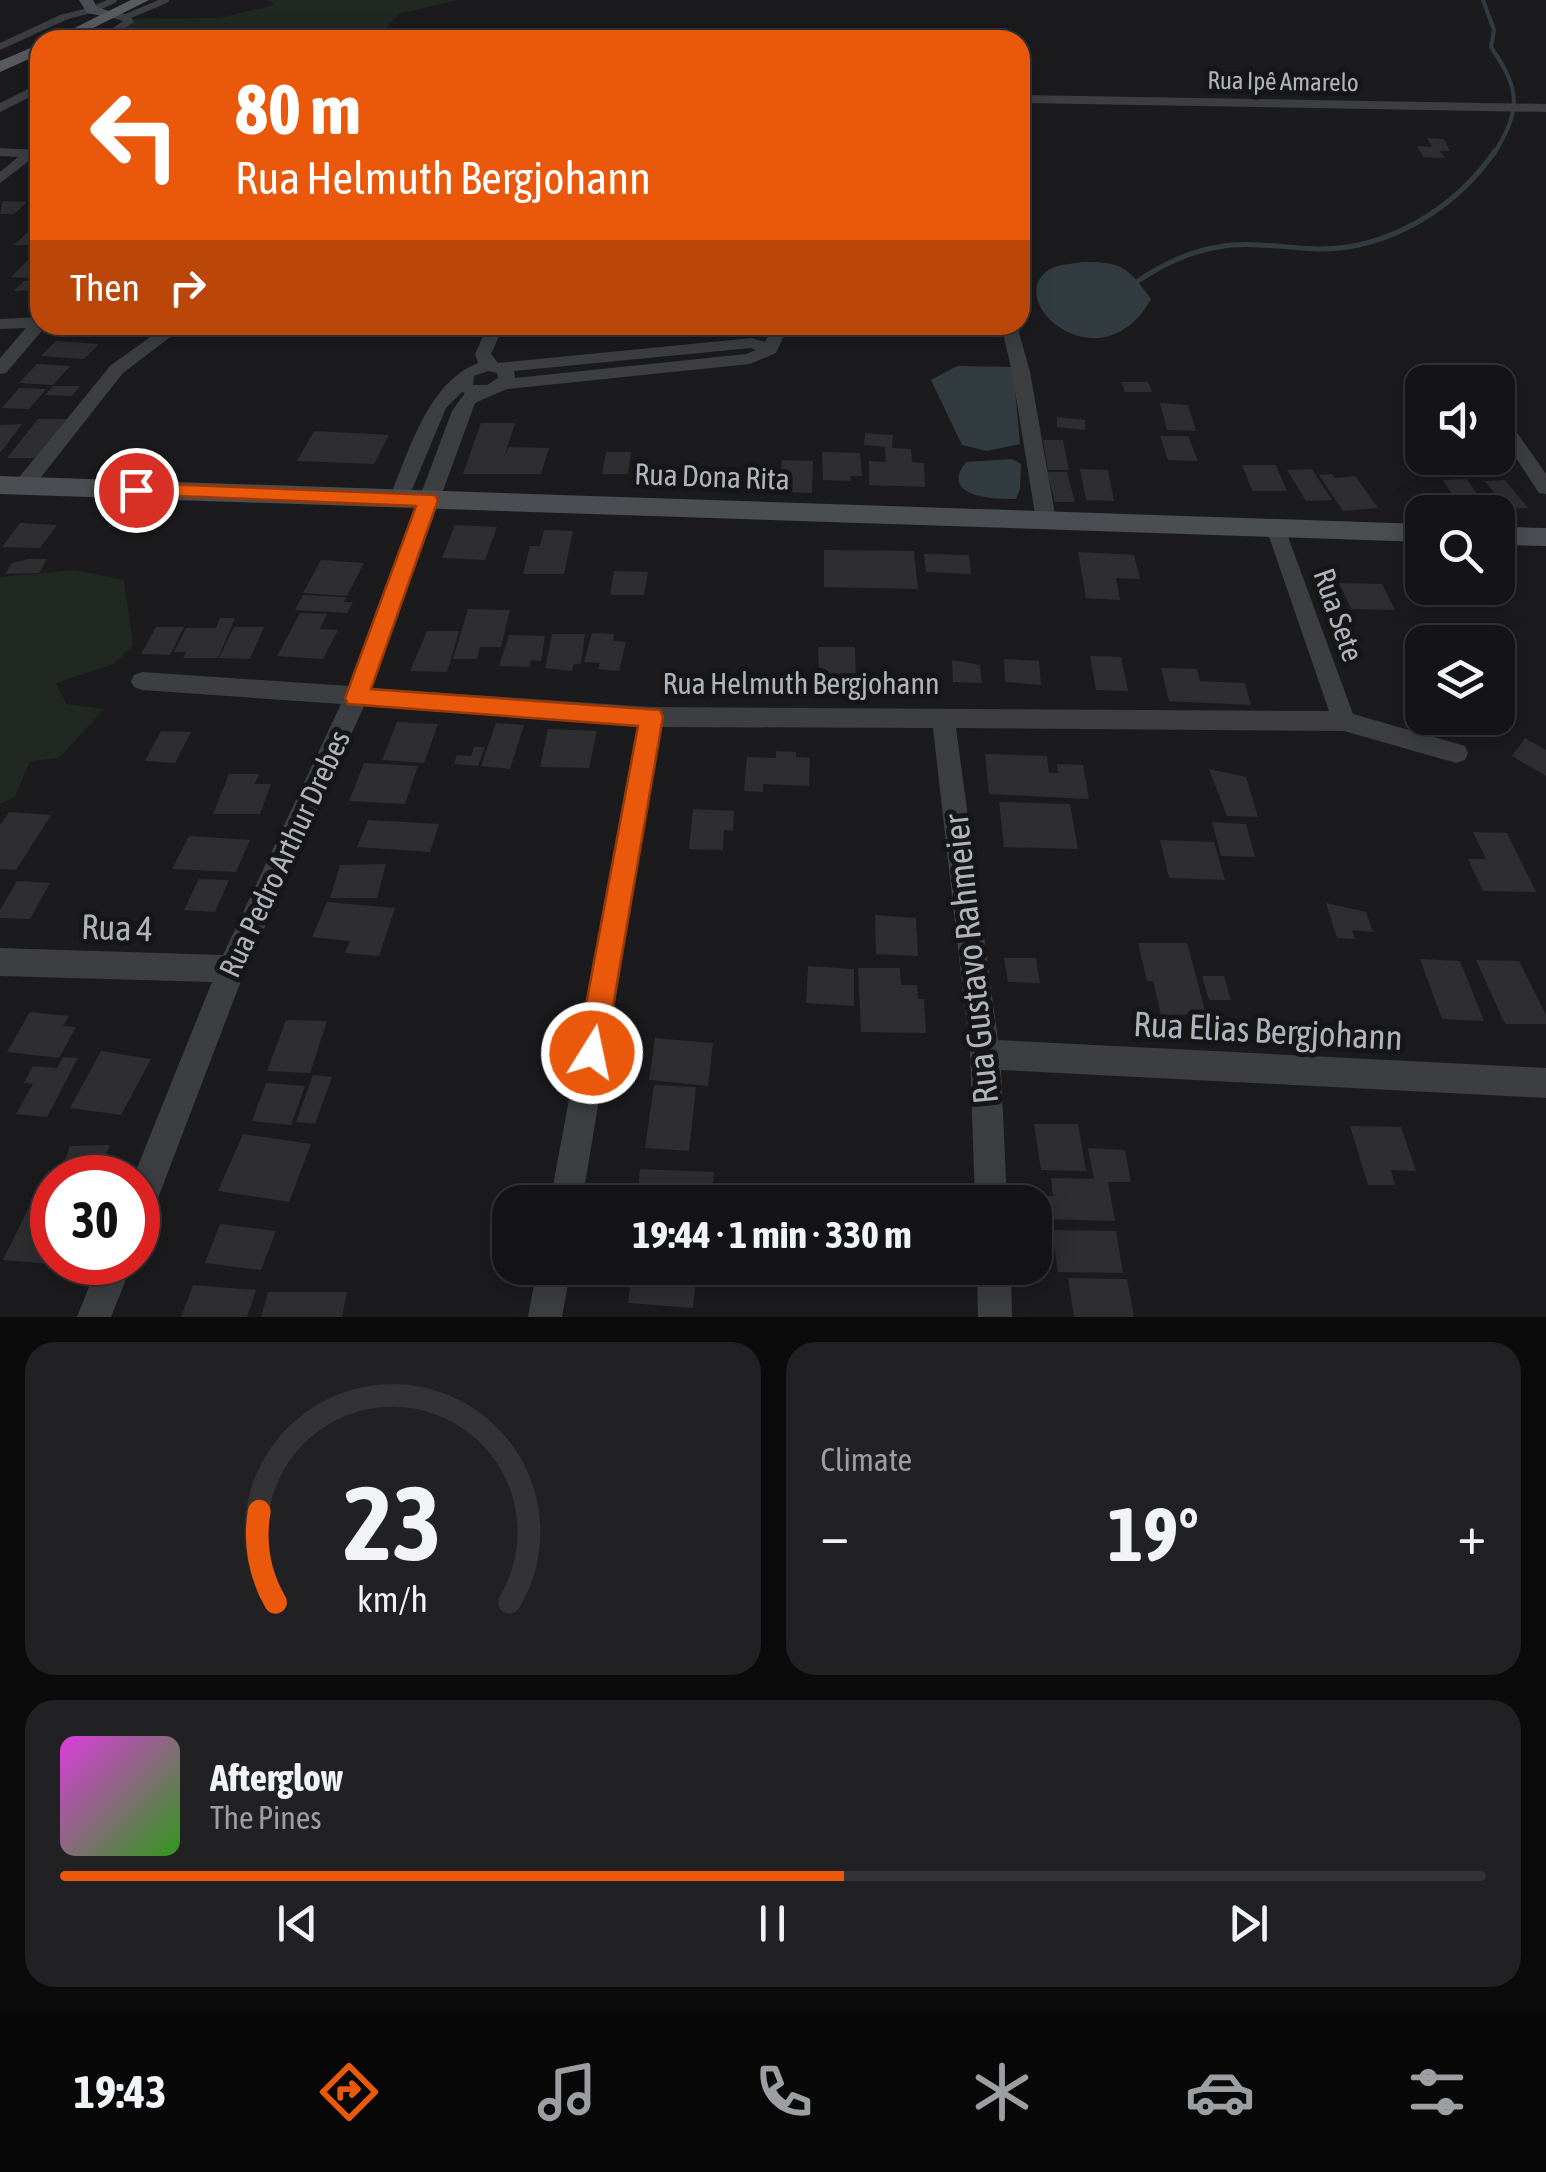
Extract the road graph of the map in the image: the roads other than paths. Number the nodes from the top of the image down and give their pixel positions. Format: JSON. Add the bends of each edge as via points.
{"nodes":[{"id":1,"x":142,"y":0,"type":"edge"},
{"id":2,"x":166,"y":0,"type":"edge"},
{"id":3,"x":89,"y":5,"type":"edge"},
{"id":4,"x":117,"y":10,"type":"edge"},
{"id":5,"x":38,"y":30,"type":"edge"},
{"id":6,"x":77,"y":30,"type":"edge"},
{"id":7,"x":118,"y":30,"type":"edge"},
{"id":8,"x":30,"y":33,"type":"edge"},
{"id":9,"x":0,"y":47,"type":"edge"},
{"id":10,"x":30,"y":53,"type":"edge"},
{"id":11,"x":0,"y":67,"type":"edge"},
{"id":12,"x":30,"y":92,"type":"edge"},
{"id":13,"x":1030,"y":99,"type":"edge"},
{"id":14,"x":0,"y":108,"type":"edge"},
{"id":15,"x":1546,"y":108,"type":"edge"},
{"id":16,"x":0,"y":152,"type":"edge"},
{"id":17,"x":30,"y":154,"type":"edge"},
{"id":18,"x":30,"y":158,"type":"edge"},
{"id":19,"x":0,"y":179,"type":"edge"},
{"id":20,"x":30,"y":323,"type":"edge"},
{"id":21,"x":0,"y":324,"type":"edge"},
{"id":22,"x":30,"y":334,"type":"edge"},
{"id":23,"x":164,"y":335,"type":"edge"},
{"id":24,"x":492,"y":335,"type":"edge"},
{"id":25,"x":777,"y":335,"type":"edge"},
{"id":26,"x":1012,"y":335,"type":"edge"},
{"id":27,"x":0,"y":369,"type":"edge"},
{"id":28,"x":497,"y":372,"type":"junction"},
{"id":29,"x":462,"y":381,"type":"junction"},
{"id":30,"x":481,"y":392,"type":"junction"},
{"id":31,"x":1515,"y":443,"type":"edge"},
{"id":32,"x":12,"y":486,"type":"edge"},
{"id":33,"x":1546,"y":488,"type":"edge"},
{"id":34,"x":398,"y":499,"type":"junction"},
{"id":35,"x":428,"y":500,"type":"junction"},
{"id":36,"x":1046,"y":520,"type":"junction"},
{"id":37,"x":1276,"y":528,"type":"junction"},
{"id":38,"x":1405,"y":532,"type":"edge"},
{"id":39,"x":1515,"y":536,"type":"edge"},
{"id":40,"x":1546,"y":537,"type":"edge"},
{"id":41,"x":142,"y":681,"type":"dead end"},
{"id":42,"x":356,"y":698,"type":"junction"},
{"id":43,"x":943,"y":716,"type":"junction"},
{"id":44,"x":652,"y":717,"type":"junction"},
{"id":45,"x":1344,"y":721,"type":"junction"},
{"id":46,"x":1456,"y":752,"type":"dead end"},
{"id":47,"x":0,"y":962,"type":"edge"},
{"id":48,"x":231,"y":969,"type":"junction"},
{"id":49,"x":985,"y":1054,"type":"junction"},
{"id":50,"x":1546,"y":1083,"type":"edge"},
{"id":51,"x":158,"y":1155,"type":"edge"},
{"id":52,"x":569,"y":1185,"type":"edge"},
{"id":53,"x":990,"y":1185,"type":"edge"},
{"id":54,"x":107,"y":1285,"type":"edge"},
{"id":55,"x":551,"y":1285,"type":"edge"},
{"id":56,"x":995,"y":1285,"type":"edge"},
{"id":57,"x":94,"y":1317,"type":"edge"},
{"id":58,"x":546,"y":1317,"type":"edge"},
{"id":59,"x":996,"y":1317,"type":"edge"}],
"edges":[{"from":1,"to":4,"type":"main road"},
{"from":2,"to":4,"type":"lane"},
{"from":3,"to":4,"type":"main road"},
{"from":3,"to":5,"type":"street"},
{"from":4,"to":6,"type":"main road"},
{"from":4,"to":7,"type":"street","via":[[125,26]]},
{"from":8,"to":9,"type":"street"},
{"from":10,"to":11,"type":"main road"},
{"from":12,"to":14,"type":"street"},
{"from":13,"to":15,"type":"street","name":"Rua Ipê Amarelo"},
{"from":16,"to":17,"type":"street"},
{"from":18,"to":19,"type":"street"},
{"from":20,"to":21,"type":"street"},
{"from":22,"to":27,"type":"street"},
{"from":23,"to":32,"type":"street","via":[[117,369]]},
{"from":24,"to":28,"type":"street","via":[[483,354]]},
{"from":25,"to":28,"type":"street","via":[[770,350],[750,359]]},
{"from":26,"to":36,"type":"street"},
{"from":28,"to":29,"type":"street","via":[[472,370]]},
{"from":28,"to":30,"type":"street"},
{"from":29,"to":30,"type":"street"},
{"from":29,"to":34,"type":"street","via":[[438,406]]},
{"from":30,"to":35,"type":"street","name":"Rua Pedro Arthur Drebes","via":[[462,410]]},
{"from":31,"to":33,"type":"street"},
{"from":32,"to":34,"type":"main road","name":"Rua Dona Rita"},
{"from":34,"to":35,"type":"main road","name":"Rua Dona Rita"},
{"from":35,"to":36,"type":"main road","name":"Rua Dona Rita"},
{"from":35,"to":42,"type":"street","name":"Rua Pedro Arthur Drebes"},
{"from":36,"to":37,"type":"main road","name":"Rua Dona Rita"},
{"from":37,"to":38,"type":"main road","name":"Rua Dona Rita"},
{"from":37,"to":45,"type":"street","name":"Rua Sete"},
{"from":39,"to":40,"type":"main road"},
{"from":41,"to":42,"type":"street","name":"Rua Helmuth Bergjohann"},
{"from":42,"to":44,"type":"street","name":"Rua Helmuth Bergjohann"},
{"from":42,"to":48,"type":"street","name":"Rua Pedro Arthur Drebes"},
{"from":43,"to":44,"type":"street","name":"Rua Helmuth Bergjohann"},
{"from":43,"to":45,"type":"street","name":"Rua Helmuth Bergjohann"},
{"from":43,"to":49,"type":"street","name":"Rua Gustavo Rahmeier"},
{"from":44,"to":52,"type":"street"},
{"from":45,"to":46,"type":"street","name":"Rua Helmuth Bergjohann"},
{"from":47,"to":48,"type":"street","name":"Rua 4"},
{"from":48,"to":51,"type":"street","name":"Rua Pedro Arthur Drebes"},
{"from":49,"to":50,"type":"street","name":"Rua Elias Bergjohann"},
{"from":49,"to":53,"type":"street","name":"Rua Gustavo Rahmeier"},
{"from":54,"to":57,"type":"street"},
{"from":55,"to":58,"type":"street"},
{"from":56,"to":59,"type":"street"}]}
